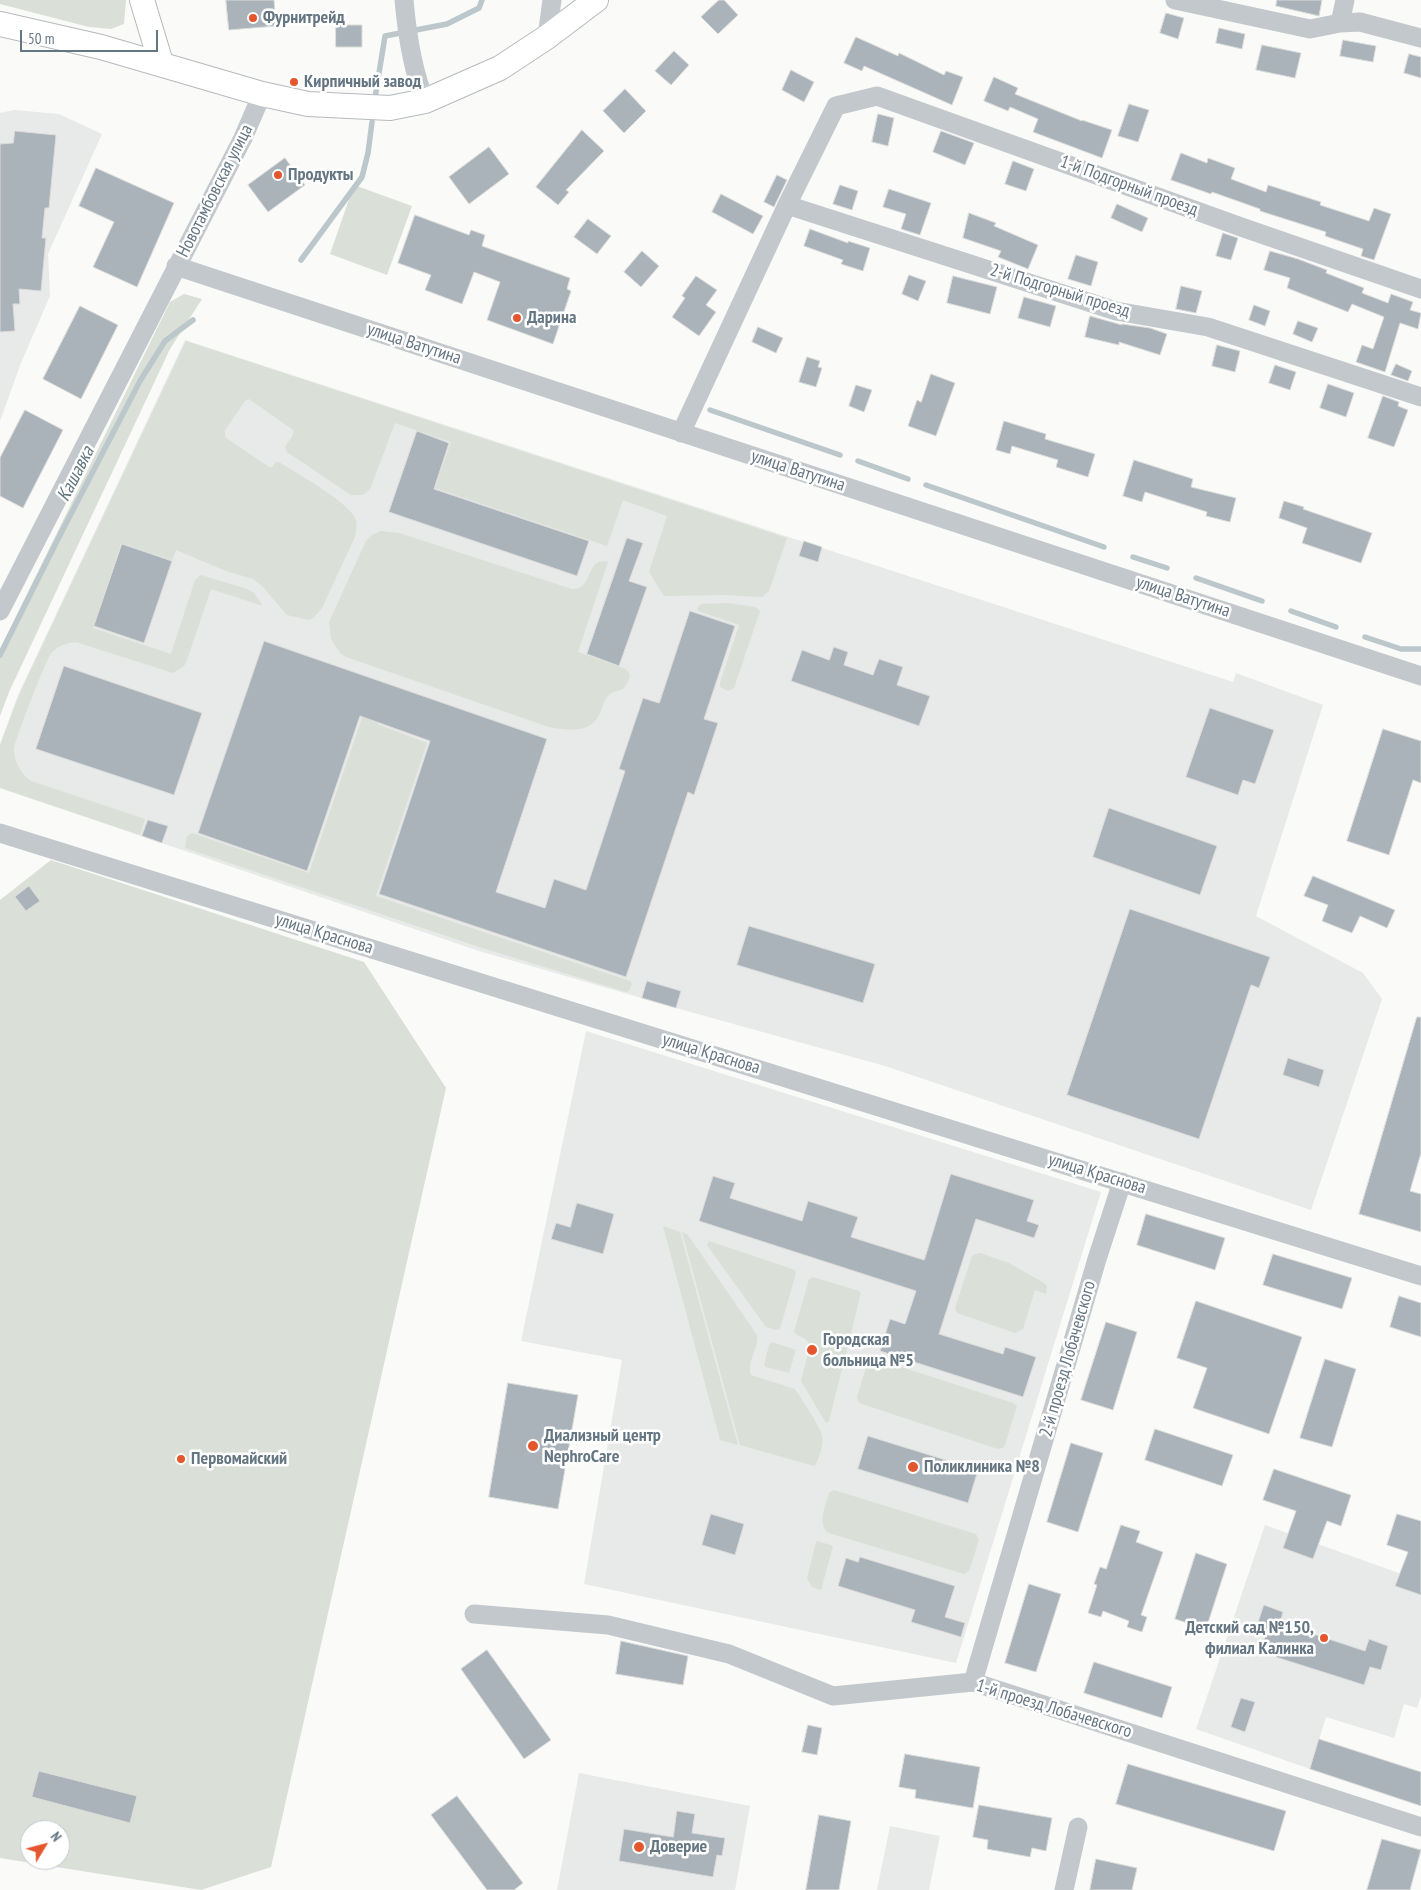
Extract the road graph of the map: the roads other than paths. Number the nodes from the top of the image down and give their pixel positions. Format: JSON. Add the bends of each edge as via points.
{"nodes":[{"id":1,"x":142,"y":0,"type":"edge"},
{"id":2,"x":404,"y":0,"type":"edge"},
{"id":3,"x":552,"y":0,"type":"edge"},
{"id":4,"x":596,"y":0,"type":"edge"},
{"id":5,"x":1175,"y":0,"type":"edge"},
{"id":6,"x":1345,"y":0,"type":"edge"},
{"id":7,"x":0,"y":24,"type":"edge"},
{"id":8,"x":1340,"y":24,"type":"junction"},
{"id":9,"x":547,"y":37,"type":"junction"},
{"id":10,"x":1421,"y":38,"type":"edge"},
{"id":11,"x":161,"y":63,"type":"junction"},
{"id":12,"x":262,"y":94,"type":"junction"},
{"id":13,"x":425,"y":101,"type":"junction"},
{"id":14,"x":787,"y":205,"type":"junction"},
{"id":15,"x":176,"y":266,"type":"junction"},
{"id":16,"x":1421,"y":289,"type":"edge"},
{"id":17,"x":1421,"y":397,"type":"edge"},
{"id":18,"x":681,"y":433,"type":"junction"},
{"id":19,"x":0,"y":611,"type":"edge"},
{"id":20,"x":1421,"y":676,"type":"edge"},
{"id":21,"x":0,"y":833,"type":"edge"},
{"id":22,"x":1122,"y":1182,"type":"junction"},
{"id":23,"x":1421,"y":1276,"type":"edge"},
{"id":24,"x":474,"y":1614,"type":"dead end"},
{"id":25,"x":974,"y":1682,"type":"junction"},
{"id":26,"x":1078,"y":1827,"type":"dead end"},
{"id":27,"x":1421,"y":1827,"type":"edge"},
{"id":28,"x":1064,"y":1890,"type":"edge"}],
"edges":[{"from":1,"to":11,"type":"main road"},
{"from":2,"to":13,"type":"street","via":[[417,81]]},
{"from":3,"to":9,"type":"street"},
{"from":4,"to":9,"type":"main road"},
{"from":5,"to":8,"type":"street","via":[[1310,29]]},
{"from":6,"to":8,"type":"street"},
{"from":7,"to":11,"type":"main road"},
{"from":8,"to":10,"type":"street","via":[[1360,22]]},
{"from":9,"to":13,"type":"main road","via":[[500,68]]},
{"from":11,"to":12,"type":"main road"},
{"from":12,"to":13,"type":"main road","via":[[308,104],[390,108]]},
{"from":12,"to":15,"type":"street","name":"Новотамбовская улица","via":[[243,138]]},
{"from":14,"to":16,"type":"street","name":"1-й Подгорный проезд","via":[[836,106],[877,96]]},
{"from":14,"to":17,"type":"street","name":"2-й Подгорный проезд","via":[[1116,311],[1208,327]]},
{"from":14,"to":18,"type":"street"},
{"from":15,"to":18,"type":"street","name":"улица Ватутина"},
{"from":15,"to":19,"type":"street","name":"Новотамбовская улица"},
{"from":18,"to":20,"type":"street","name":"улица Ватутина"},
{"from":21,"to":22,"type":"street","name":"улица Краснова"},
{"from":22,"to":23,"type":"street","name":"улица Краснова"},
{"from":22,"to":25,"type":"street","name":"2-й проезд Лобачевского"},
{"from":24,"to":25,"type":"street","name":"1-й проезд Лобачевского","via":[[608,1625],[729,1654],[833,1696]]},
{"from":25,"to":27,"type":"street","name":"1-й проезд Лобачевского"},
{"from":26,"to":28,"type":"street"}]}
